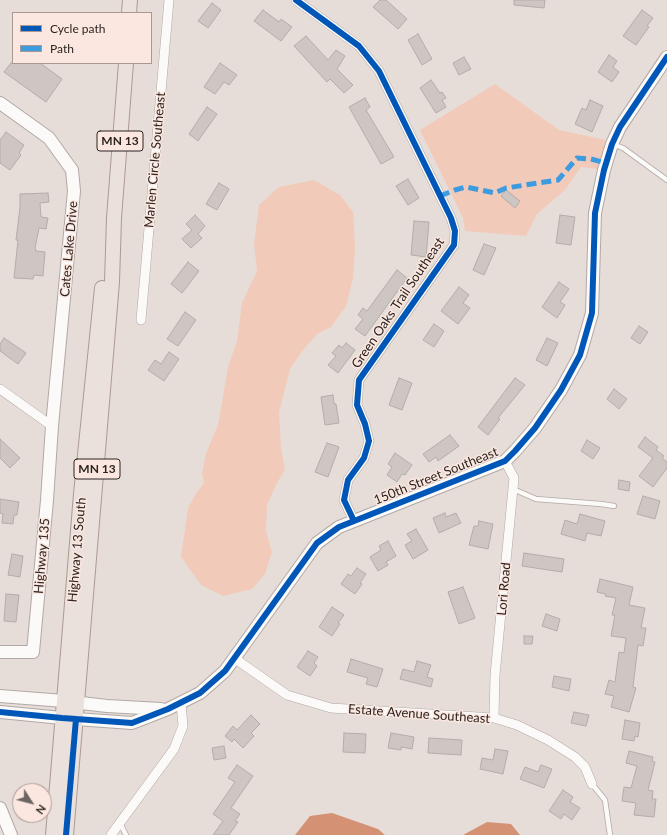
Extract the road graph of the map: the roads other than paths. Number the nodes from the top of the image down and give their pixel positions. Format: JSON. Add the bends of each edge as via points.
{"nodes":[{"id":1,"x":130,"y":0,"type":"edge"},
{"id":2,"x":169,"y":0,"type":"edge"},
{"id":3,"x":296,"y":0,"type":"edge"},
{"id":4,"x":129,"y":12,"type":"edge"},
{"id":5,"x":667,"y":56,"type":"edge"},
{"id":6,"x":126,"y":64,"type":"edge"},
{"id":7,"x":0,"y":103,"type":"edge"},
{"id":8,"x":612,"y":144,"type":"junction"},
{"id":9,"x":667,"y":180,"type":"edge"},
{"id":10,"x":141,"y":320,"type":"dead end"},
{"id":11,"x":0,"y":389,"type":"edge"},
{"id":12,"x":52,"y":426,"type":"junction"},
{"id":13,"x":505,"y":461,"type":"junction"},
{"id":14,"x":513,"y":489,"type":"junction"},
{"id":15,"x":614,"y":506,"type":"dead end"},
{"id":16,"x":354,"y":521,"type":"junction"},
{"id":17,"x":0,"y":652,"type":"edge"},
{"id":18,"x":234,"y":658,"type":"junction"},
{"id":19,"x":0,"y":696,"type":"edge"},
{"id":20,"x":71,"y":701,"type":"junction"},
{"id":21,"x":181,"y":703,"type":"junction"},
{"id":22,"x":168,"y":709,"type":"junction"},
{"id":23,"x":0,"y":712,"type":"edge"},
{"id":24,"x":62,"y":718,"type":"junction"},
{"id":25,"x":494,"y":718,"type":"junction"},
{"id":26,"x":76,"y":719,"type":"junction"},
{"id":27,"x":592,"y":784,"type":"joint"},
{"id":28,"x":1,"y":813,"type":"edge"},
{"id":29,"x":120,"y":822,"type":"junction"},
{"id":30,"x":11,"y":835,"type":"edge"},
{"id":31,"x":53,"y":835,"type":"edge"},
{"id":32,"x":66,"y":835,"type":"edge"},
{"id":33,"x":111,"y":835,"type":"edge"},
{"id":34,"x":126,"y":835,"type":"edge"},
{"id":35,"x":610,"y":835,"type":"edge"}],
"edges":[{"from":1,"to":4,"type":"main road"},
{"from":2,"to":10,"type":"street","name":"Marlen Circle Southeast"},
{"from":3,"to":16,"type":"street","name":"Green Oaks Trail Southeast","via":[[359,46],[378,71],[451,218],[455,231],[454,245],[359,380],[357,405],[369,441],[364,458],[348,480],[344,500]]},
{"from":5,"to":8,"type":"street","name":"150th Street Southeast","via":[[620,127]]},
{"from":6,"to":20,"type":"main road","name":"Highway 13 South","number":"MN 13","via":[[114,218],[103,280],[91,394]]},
{"from":7,"to":12,"type":"street","name":"Cates Lake Drive","via":[[49,138],[72,170],[74,191]]},
{"from":8,"to":9,"type":"lane","via":[[623,148]]},
{"from":8,"to":13,"type":"street","name":"150th Street Southeast","via":[[595,213],[592,313],[580,355],[535,428]]},
{"from":11,"to":12,"type":"street"},
{"from":12,"to":17,"type":"street","name":"Highway 135","via":[[33,652]]},
{"from":13,"to":14,"type":"street","name":"Lori Road","via":[[514,478]]},
{"from":13,"to":16,"type":"street","name":"150th Street Southeast"},
{"from":14,"to":15,"type":"lane","via":[[536,499]]},
{"from":14,"to":25,"type":"street","name":"Lori Road","via":[[495,676]]},
{"from":16,"to":18,"type":"street","name":"150th Street Southeast","via":[[339,527],[317,543]]},
{"from":18,"to":21,"type":"street","name":"150th Street Southeast","via":[[225,671],[200,693]]},
{"from":18,"to":25,"type":"street","name":"Estate Avenue Southeast","via":[[287,695],[331,708]]},
{"from":19,"to":20,"type":"street"},
{"from":20,"to":22,"type":"street","name":"150th Street Southeast"},
{"from":20,"to":24,"type":"main road","name":"Highway 13 South","number":"MN 13"},
{"from":20,"to":26,"type":"main road","name":"Highway 13 South","number":"MN 13"},
{"from":21,"to":22,"type":"street","name":"150th Street Southeast"},
{"from":21,"to":29,"type":"street","via":[[183,726],[174,749]]},
{"from":22,"to":26,"type":"street","name":"150th Street Southeast","via":[[132,723]]},
{"from":23,"to":24,"type":"street"},
{"from":24,"to":26,"type":"street","name":"150th Street Southeast"},
{"from":24,"to":31,"type":"main road","name":"Highway 13 South","number":"MN 13"},
{"from":25,"to":27,"type":"street","name":"Estate Avenue Southeast","via":[[532,731],[562,748],[585,767]]},
{"from":26,"to":32,"type":"main road","name":"Highway 13 South","number":"MN 13"},
{"from":27,"to":35,"type":"lane","via":[[605,800]]},
{"from":28,"to":30,"type":"street"},
{"from":29,"to":33,"type":"street"},
{"from":29,"to":34,"type":"lane"}]}
